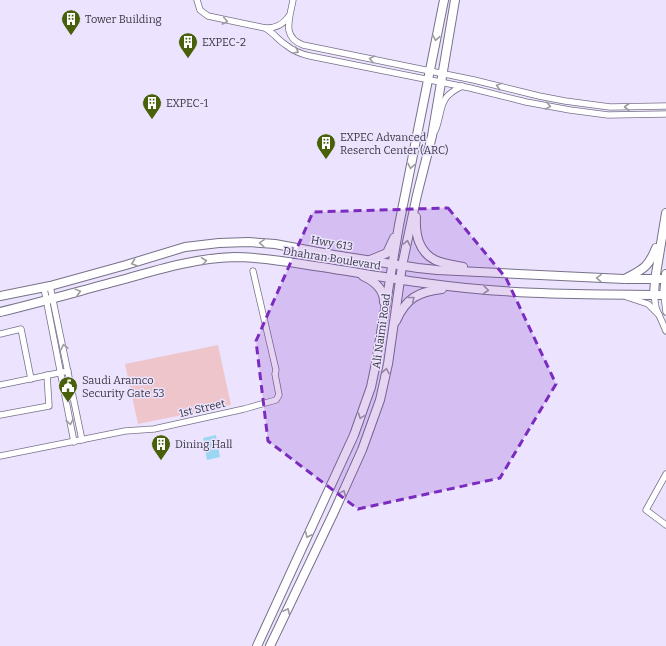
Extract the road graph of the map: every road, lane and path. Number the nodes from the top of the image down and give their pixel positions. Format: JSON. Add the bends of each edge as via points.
{"nodes":[{"id":1,"x":197,"y":0,"type":"edge"},
{"id":2,"x":293,"y":0,"type":"edge"},
{"id":3,"x":444,"y":0,"type":"edge"},
{"id":4,"x":455,"y":0,"type":"edge"},
{"id":5,"x":291,"y":12,"type":"junction"},
{"id":6,"x":265,"y":28,"type":"junction"},
{"id":7,"x":429,"y":75,"type":"junction"},
{"id":8,"x":442,"y":78,"type":"junction"},
{"id":9,"x":462,"y":86,"type":"junction"},
{"id":10,"x":666,"y":106,"type":"edge"},
{"id":11,"x":666,"y":114,"type":"edge"},
{"id":12,"x":432,"y":136,"type":"junction"},
{"id":13,"x":417,"y":195,"type":"junction"},
{"id":14,"x":666,"y":213,"type":"edge"},
{"id":15,"x":399,"y":225,"type":"junction"},
{"id":16,"x":663,"y":230,"type":"junction"},
{"id":17,"x":369,"y":260,"type":"junction"},
{"id":18,"x":392,"y":264,"type":"junction"},
{"id":19,"x":402,"y":266,"type":"junction"},
{"id":20,"x":253,"y":270,"type":"dead end"},
{"id":21,"x":353,"y":271,"type":"junction"},
{"id":22,"x":481,"y":272,"type":"junction"},
{"id":23,"x":666,"y":277,"type":"edge"},
{"id":24,"x":390,"y":278,"type":"junction"},
{"id":25,"x":399,"y":279,"type":"junction"},
{"id":26,"x":624,"y":279,"type":"junction"},
{"id":27,"x":655,"y":280,"type":"junction"},
{"id":28,"x":47,"y":287,"type":"junction"},
{"id":29,"x":461,"y":288,"type":"junction"},
{"id":30,"x":619,"y":295,"type":"junction"},
{"id":31,"x":654,"y":295,"type":"junction"},
{"id":32,"x":665,"y":295,"type":"edge"},
{"id":33,"x":0,"y":296,"type":"edge"},
{"id":34,"x":50,"y":300,"type":"junction"},
{"id":35,"x":0,"y":312,"type":"edge"},
{"id":36,"x":666,"y":312,"type":"edge"},
{"id":37,"x":385,"y":313,"type":"junction"},
{"id":38,"x":659,"y":315,"type":"junction"},
{"id":39,"x":392,"y":331,"type":"junction"},
{"id":40,"x":666,"y":331,"type":"edge"},
{"id":41,"x":0,"y":334,"type":"edge"},
{"id":42,"x":68,"y":371,"type":"junction"},
{"id":43,"x":60,"y":372,"type":"junction"},
{"id":44,"x":47,"y":376,"type":"junction"},
{"id":45,"x":31,"y":379,"type":"junction"},
{"id":46,"x":0,"y":385,"type":"edge"},
{"id":47,"x":0,"y":415,"type":"edge"},
{"id":48,"x":82,"y":440,"type":"junction"},
{"id":49,"x":74,"y":442,"type":"junction"},
{"id":50,"x":0,"y":456,"type":"edge"},
{"id":51,"x":666,"y":474,"type":"edge"},
{"id":52,"x":666,"y":525,"type":"edge"},
{"id":53,"x":257,"y":646,"type":"edge"},
{"id":54,"x":270,"y":646,"type":"edge"}],
"edges":[{"from":1,"to":6,"type":"street","one_way":true,"via":[[200,10],[208,16]]},
{"from":2,"to":5,"type":"street"},
{"from":3,"to":7,"type":"main road","name":"Ali Naimi Road","one_way":true},
{"from":4,"to":8,"type":"main road","name":"Ali Naimi Road"},
{"from":5,"to":6,"type":"street","via":[[284,23]]},
{"from":7,"to":5,"type":"street","one_way":true,"via":[[297,43],[289,33]]},
{"from":6,"to":7,"type":"street","one_way":true,"via":[[285,45],[301,54]]},
{"from":7,"to":8,"type":"street"},
{"from":7,"to":8,"type":"street"},
{"from":7,"to":15,"type":"main road","name":"Ali Naimi Road","one_way":true},
{"from":8,"to":9,"type":"street"},
{"from":10,"to":8,"type":"street","one_way":true,"via":[[610,107],[539,96],[492,84]]},
{"from":8,"to":12,"type":"main road","name":"Ali Naimi Road"},
{"from":9,"to":11,"type":"street","one_way":true,"via":[[526,102],[596,114]]},
{"from":9,"to":12,"type":"street","via":[[450,94],[443,103]]},
{"from":12,"to":13,"type":"main road","name":"Ali Naimi Road"},
{"from":19,"to":13,"type":"main road","name":"Ali Naimi Road","one_way":true},
{"from":13,"to":22,"type":"main road","via":[[415,227],[424,250],[436,261]]},
{"from":14,"to":16,"type":"main road"},
{"from":15,"to":17,"type":"main road","via":[[386,253]]},
{"from":15,"to":18,"type":"main road","name":"Ali Naimi Road"},
{"from":16,"to":26,"type":"main road","via":[[648,266]]},
{"from":16,"to":27,"type":"main road"},
{"from":17,"to":18,"type":"main road","name":"Hwy 613"},
{"from":17,"to":28,"type":"main road","name":"Hwy 613","one_way":true,"via":[[276,244],[220,243],[185,247]]},
{"from":18,"to":19,"type":"main road","name":"Hwy 613"},
{"from":18,"to":24,"type":"main road","name":"Ali Naimi Road"},
{"from":19,"to":22,"type":"main road","name":"Hwy 613"},
{"from":19,"to":25,"type":"main road","name":"Ali Naimi Road"},
{"from":20,"to":48,"type":"street","name":"1st Street","via":[[276,370],[279,395],[276,400],[154,429],[125,431]]},
{"from":21,"to":24,"type":"main road","name":"Dhahran Boulevard"},
{"from":34,"to":21,"type":"main road","name":"Dhahran Boulevard","one_way":true,"via":[[164,268],[234,257],[261,258]]},
{"from":21,"to":37,"type":"main road","via":[[370,279],[379,288],[384,298]]},
{"from":26,"to":22,"type":"main road","name":"Hwy 613","one_way":true},
{"from":23,"to":27,"type":"main road","name":"Hwy 613"},
{"from":23,"to":32,"type":"main road"},
{"from":24,"to":25,"type":"main road","name":"Dhahran Boulevard"},
{"from":24,"to":37,"type":"main road","name":"Ali Naimi Road"},
{"from":25,"to":29,"type":"main road","name":"Dhahran Boulevard"},
{"from":25,"to":39,"type":"main road","name":"Ali Naimi Road"},
{"from":26,"to":27,"type":"main road","name":"Hwy 613"},
{"from":27,"to":31,"type":"main road"},
{"from":28,"to":33,"type":"main road","name":"Hwy 613"},
{"from":28,"to":34,"type":"street"},
{"from":29,"to":30,"type":"main road","name":"Dhahran Boulevard","one_way":true},
{"from":39,"to":29,"type":"main road","one_way":true,"via":[[400,312],[414,296],[432,290]]},
{"from":30,"to":31,"type":"main road","name":"Dhahran Boulevard"},
{"from":30,"to":38,"type":"street","via":[[648,304]]},
{"from":31,"to":32,"type":"main road","name":"Dhahran Boulevard"},
{"from":31,"to":38,"type":"street"},
{"from":32,"to":36,"type":"street"},
{"from":34,"to":35,"type":"main road","name":"Dhahran Boulevard"},
{"from":42,"to":34,"type":"street","one_way":true},
{"from":34,"to":43,"type":"street"},
{"from":37,"to":53,"type":"main road","name":"Ali Naimi Road","one_way":true,"via":[[371,387],[354,435]]},
{"from":38,"to":40,"type":"street"},
{"from":54,"to":39,"type":"main road","name":"Ali Naimi Road","one_way":true,"via":[[362,450],[385,381]]},
{"from":41,"to":45,"type":"street","via":[[21,329]]},
{"from":42,"to":43,"type":"street"},
{"from":42,"to":48,"type":"street"},
{"from":43,"to":44,"type":"street"},
{"from":43,"to":49,"type":"street","one_way":true},
{"from":44,"to":45,"type":"street"},
{"from":44,"to":47,"type":"street","via":[[49,406]]},
{"from":45,"to":46,"type":"street"},
{"from":48,"to":49,"type":"street","name":"1st Street"},
{"from":49,"to":50,"type":"street","name":"1st Street"},
{"from":51,"to":52,"type":"street","via":[[646,510]]}]}
